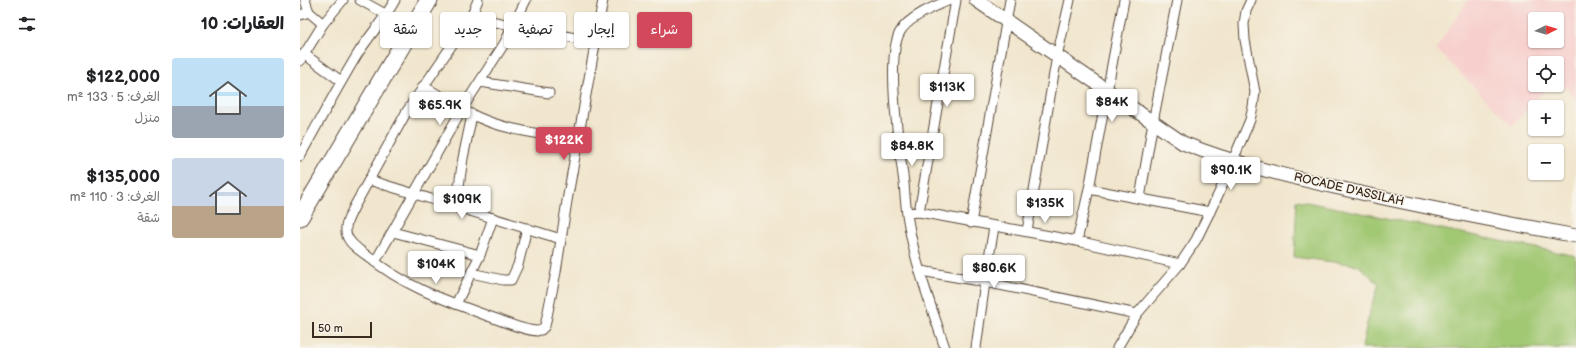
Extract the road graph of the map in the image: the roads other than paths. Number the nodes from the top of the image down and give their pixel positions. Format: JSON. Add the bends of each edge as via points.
{"nodes":[{"id":1,"x":304,"y":0,"type":"edge"},
{"id":2,"x":343,"y":0,"type":"edge"},
{"id":3,"x":360,"y":0,"type":"edge"},
{"id":4,"x":395,"y":0,"type":"edge"},
{"id":5,"x":429,"y":0,"type":"edge"},
{"id":6,"x":478,"y":0,"type":"edge"},
{"id":7,"x":526,"y":0,"type":"edge"},
{"id":8,"x":603,"y":0,"type":"edge"},
{"id":9,"x":950,"y":0,"type":"edge"},
{"id":10,"x":956,"y":0,"type":"edge"},
{"id":11,"x":976,"y":0,"type":"edge"},
{"id":12,"x":1010,"y":0,"type":"edge"},
{"id":13,"x":1070,"y":0,"type":"edge"},
{"id":14,"x":1124,"y":0,"type":"edge"},
{"id":15,"x":1177,"y":0,"type":"edge"},
{"id":16,"x":1251,"y":0,"type":"edge"},
{"id":17,"x":309,"y":12,"type":"junction"},
{"id":18,"x":382,"y":12,"type":"edge"},
{"id":19,"x":389,"y":12,"type":"edge"},
{"id":20,"x":473,"y":12,"type":"edge"},
{"id":21,"x":520,"y":12,"type":"edge"},
{"id":22,"x":601,"y":12,"type":"edge"},
{"id":23,"x":300,"y":15,"type":"edge"},
{"id":24,"x":1007,"y":21,"type":"junction"},
{"id":25,"x":323,"y":24,"type":"junction"},
{"id":26,"x":380,"y":24,"type":"edge"},
{"id":27,"x":504,"y":42,"type":"edge"},
{"id":28,"x":449,"y":48,"type":"edge"},
{"id":29,"x":594,"y":48,"type":"edge"},
{"id":30,"x":1057,"y":56,"type":"junction"},
{"id":31,"x":301,"y":57,"type":"edge"},
{"id":32,"x":341,"y":81,"type":"junction"},
{"id":33,"x":480,"y":82,"type":"junction"},
{"id":34,"x":423,"y":86,"type":"junction"},
{"id":35,"x":1107,"y":90,"type":"junction"},
{"id":36,"x":549,"y":93,"type":"dead end"},
{"id":37,"x":462,"y":109,"type":"junction"},
{"id":38,"x":472,"y":115,"type":"junction"},
{"id":39,"x":1153,"y":122,"type":"junction"},
{"id":40,"x":579,"y":140,"type":"junction"},
{"id":41,"x":300,"y":156,"type":"edge"},
{"id":42,"x":1232,"y":160,"type":"junction"},
{"id":43,"x":369,"y":180,"type":"junction"},
{"id":44,"x":1089,"y":189,"type":"junction"},
{"id":45,"x":414,"y":194,"type":"junction"},
{"id":46,"x":1140,"y":198,"type":"junction"},
{"id":47,"x":456,"y":207,"type":"junction"},
{"id":48,"x":919,"y":212,"type":"junction"},
{"id":49,"x":1210,"y":212,"type":"junction"},
{"id":50,"x":907,"y":213,"type":"junction"},
{"id":51,"x":300,"y":217,"type":"edge"},
{"id":52,"x":493,"y":218,"type":"junction"},
{"id":53,"x":971,"y":222,"type":"junction"},
{"id":54,"x":994,"y":227,"type":"junction"},
{"id":55,"x":527,"y":228,"type":"junction"},
{"id":56,"x":1027,"y":231,"type":"junction"},
{"id":57,"x":393,"y":232,"type":"junction"},
{"id":58,"x":1576,"y":236,"type":"edge"},
{"id":59,"x":561,"y":239,"type":"junction"},
{"id":60,"x":1077,"y":241,"type":"junction"},
{"id":61,"x":480,"y":255,"type":"junction"},
{"id":62,"x":375,"y":262,"type":"junction"},
{"id":63,"x":1180,"y":264,"type":"junction"},
{"id":64,"x":921,"y":271,"type":"junction"},
{"id":65,"x":472,"y":273,"type":"junction"},
{"id":66,"x":984,"y":282,"type":"junction"},
{"id":67,"x":456,"y":304,"type":"junction"},
{"id":68,"x":1138,"y":314,"type":"junction"},
{"id":69,"x":945,"y":348,"type":"edge"},
{"id":70,"x":976,"y":348,"type":"edge"},
{"id":71,"x":1117,"y":348,"type":"edge"}],
"edges":[{"from":1,"to":17,"type":"street"},
{"from":2,"to":25,"type":"street"},
{"from":3,"to":18,"type":"street"},
{"from":4,"to":19,"type":"street"},
{"from":5,"to":51,"type":"highway"},
{"from":6,"to":20,"type":"street"},
{"from":7,"to":21,"type":"street"},
{"from":8,"to":22,"type":"street"},
{"from":9,"to":50,"type":"street","via":[[926,10],[900,31],[897,40],[894,60],[896,111]]},
{"from":10,"to":48,"type":"street"},
{"from":11,"to":24,"type":"street","name":"ROCADE D'ASSILAH"},
{"from":12,"to":24,"type":"street"},
{"from":13,"to":30,"type":"street"},
{"from":14,"to":35,"type":"street"},
{"from":15,"to":39,"type":"street"},
{"from":16,"to":42,"type":"street","via":[[1244,24],[1255,92],[1254,107]]},
{"from":17,"to":23,"type":"street"},
{"from":17,"to":25,"type":"street"},
{"from":24,"to":30,"type":"street","name":"ROCADE D'ASSILAH"},
{"from":24,"to":53,"type":"street"},
{"from":25,"to":31,"type":"street"},
{"from":26,"to":32,"type":"street"},
{"from":27,"to":33,"type":"street"},
{"from":28,"to":34,"type":"street"},
{"from":29,"to":40,"type":"street"},
{"from":30,"to":35,"type":"street","name":"ROCADE D'ASSILAH"},
{"from":30,"to":56,"type":"street"},
{"from":31,"to":32,"type":"street"},
{"from":32,"to":41,"type":"street"},
{"from":33,"to":36,"type":"street"},
{"from":33,"to":37,"type":"street"},
{"from":34,"to":37,"type":"street"},
{"from":34,"to":43,"type":"street"},
{"from":35,"to":39,"type":"street","name":"ROCADE D'ASSILAH"},
{"from":35,"to":44,"type":"street"},
{"from":37,"to":38,"type":"street"},
{"from":37,"to":45,"type":"street"},
{"from":38,"to":40,"type":"street","via":[[508,128]]},
{"from":38,"to":47,"type":"street"},
{"from":39,"to":42,"type":"street","name":"ROCADE D'ASSILAH","via":[[1183,143]]},
{"from":39,"to":46,"type":"street"},
{"from":40,"to":59,"type":"street"},
{"from":42,"to":49,"type":"street"},
{"from":42,"to":58,"type":"street","name":"ROCADE D'ASSILAH","via":[[1410,204]]},
{"from":43,"to":45,"type":"street"},
{"from":43,"to":62,"type":"street","via":[[345,230],[347,238],[354,246]]},
{"from":44,"to":46,"type":"street"},
{"from":44,"to":60,"type":"street"},
{"from":45,"to":47,"type":"street"},
{"from":45,"to":57,"type":"street"},
{"from":46,"to":49,"type":"street"},
{"from":47,"to":52,"type":"street"},
{"from":48,"to":50,"type":"street"},
{"from":48,"to":53,"type":"street"},
{"from":49,"to":63,"type":"street"},
{"from":50,"to":64,"type":"street"},
{"from":52,"to":55,"type":"street"},
{"from":52,"to":61,"type":"street"},
{"from":53,"to":54,"type":"street"},
{"from":54,"to":56,"type":"street"},
{"from":54,"to":66,"type":"street"},
{"from":55,"to":59,"type":"street"},
{"from":55,"to":65,"type":"street","via":[[518,265],[510,280]]},
{"from":56,"to":60,"type":"street"},
{"from":57,"to":61,"type":"street"},
{"from":57,"to":62,"type":"street"},
{"from":59,"to":67,"type":"street","via":[[545,326],[541,330],[530,330]]},
{"from":60,"to":63,"type":"street"},
{"from":61,"to":65,"type":"street"},
{"from":62,"to":67,"type":"street","via":[[413,286]]},
{"from":63,"to":68,"type":"street"},
{"from":64,"to":66,"type":"street"},
{"from":64,"to":69,"type":"street"},
{"from":65,"to":67,"type":"street"},
{"from":66,"to":68,"type":"street"},
{"from":66,"to":70,"type":"street"},
{"from":68,"to":71,"type":"street"}]}
